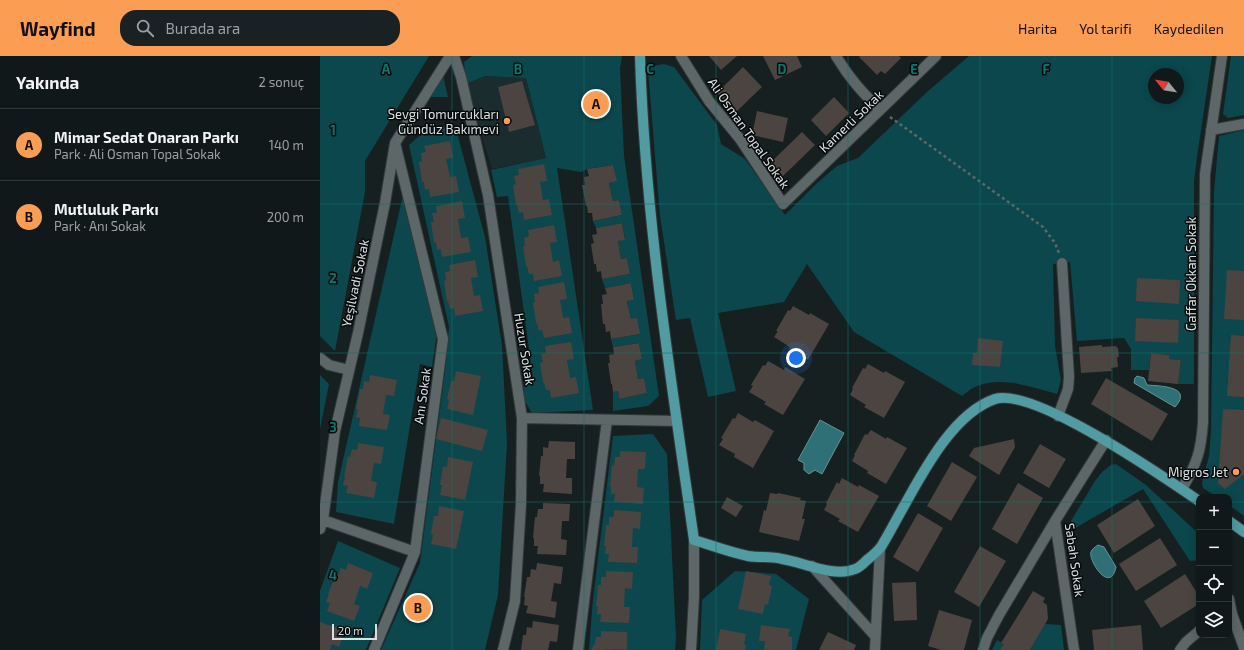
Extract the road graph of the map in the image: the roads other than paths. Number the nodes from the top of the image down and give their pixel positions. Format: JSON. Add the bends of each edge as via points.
{"nodes":[{"id":1,"x":450,"y":56,"type":"edge"},
{"id":2,"x":454,"y":56,"type":"edge"},
{"id":3,"x":640,"y":56,"type":"edge"},
{"id":4,"x":681,"y":56,"type":"edge"},
{"id":5,"x":836,"y":56,"type":"edge"},
{"id":6,"x":936,"y":56,"type":"edge"},
{"id":7,"x":1222,"y":56,"type":"edge"},
{"id":8,"x":880,"y":110,"type":"junction"},
{"id":9,"x":1244,"y":124,"type":"edge"},
{"id":10,"x":1211,"y":130,"type":"junction"},
{"id":11,"x":395,"y":143,"type":"junction"},
{"id":12,"x":783,"y":204,"type":"joint"},
{"id":13,"x":1062,"y":263,"type":"road end"},
{"id":14,"x":320,"y":358,"type":"edge"},
{"id":15,"x":349,"y":370,"type":"junction"},
{"id":16,"x":1058,"y":416,"type":"junction"},
{"id":17,"x":522,"y":418,"type":"junction"},
{"id":18,"x":607,"y":420,"type":"junction"},
{"id":19,"x":677,"y":421,"type":"junction"},
{"id":20,"x":1106,"y":440,"type":"junction"},
{"id":21,"x":1182,"y":489,"type":"junction"},
{"id":22,"x":1196,"y":499,"type":"edge"},
{"id":23,"x":1055,"y":521,"type":"junction"},
{"id":24,"x":1232,"y":523,"type":"edge"},
{"id":25,"x":321,"y":525,"type":"edge"},
{"id":26,"x":1244,"y":532,"type":"edge"},
{"id":27,"x":694,"y":540,"type":"junction"},
{"id":28,"x":880,"y":548,"type":"junction"},
{"id":29,"x":415,"y":552,"type":"junction"},
{"id":30,"x":812,"y":566,"type":"junction"},
{"id":31,"x":1232,"y":619,"type":"edge"},
{"id":32,"x":1196,"y":634,"type":"edge"},
{"id":33,"x":875,"y":636,"type":"junction"},
{"id":34,"x":1244,"y":648,"type":"edge"},
{"id":35,"x":374,"y":650,"type":"edge"},
{"id":36,"x":503,"y":650,"type":"edge"},
{"id":37,"x":578,"y":650,"type":"edge"},
{"id":38,"x":691,"y":650,"type":"edge"},
{"id":39,"x":875,"y":650,"type":"edge"},
{"id":40,"x":983,"y":650,"type":"edge"},
{"id":41,"x":1074,"y":650,"type":"edge"},
{"id":42,"x":1180,"y":650,"type":"edge"}],
"edges":[{"from":1,"to":11,"type":"street","name":"Yeşilvadi Sokak"},
{"from":2,"to":17,"type":"street","name":"Huzur Sokak","via":[[488,195]]},
{"from":3,"to":19,"type":"main road","via":[[641,102],[654,244]]},
{"from":4,"to":12,"type":"street","name":"Ali Osman Topal Sokak","via":[[709,101],[740,139]]},
{"from":5,"to":8,"type":"street","via":[[856,86]]},
{"from":6,"to":8,"type":"street","name":"Kamerli Sokak"},
{"from":7,"to":10,"type":"street","name":"Gaffar Okkan Sokak"},
{"from":8,"to":12,"type":"street","name":"Kamerli Sokak"},
{"from":9,"to":10,"type":"street"},
{"from":10,"to":21,"type":"street","name":"Gaffar Okkan Sokak","via":[[1205,174],[1203,422],[1201,444],[1192,471]]},
{"from":11,"to":15,"type":"street","name":"Yeşilvadi Sokak","via":[[385,203]]},
{"from":11,"to":29,"type":"street","name":"Anı Sokak","via":[[443,339]]},
{"from":13,"to":16,"type":"street","via":[[1069,377],[1068,389]]},
{"from":14,"to":15,"type":"street","via":[[329,365]]},
{"from":15,"to":25,"type":"street","name":"Yeşilvadi Sokak","via":[[335,431]]},
{"from":16,"to":20,"type":"main road"},
{"from":16,"to":28,"type":"main road","via":[[1034,405],[1005,397],[980,406],[967,416],[937,451]]},
{"from":17,"to":18,"type":"street"},
{"from":17,"to":36,"type":"street","name":"Huzur Sokak","via":[[521,504],[515,601]]},
{"from":18,"to":19,"type":"street"},
{"from":18,"to":37,"type":"street"},
{"from":19,"to":27,"type":"main road"},
{"from":20,"to":21,"type":"main road"},
{"from":20,"to":23,"type":"street","name":"Sabah Sokak"},
{"from":21,"to":22,"type":"main road"},
{"from":23,"to":40,"type":"street","via":[[999,615]]},
{"from":23,"to":41,"type":"street","name":"Sabah Sokak"},
{"from":24,"to":26,"type":"main road"},
{"from":25,"to":29,"type":"street"},
{"from":27,"to":30,"type":"main road","via":[[749,556],[781,558]]},
{"from":27,"to":38,"type":"street"},
{"from":28,"to":30,"type":"main road","via":[[856,569],[845,572]]},
{"from":28,"to":33,"type":"street"},
{"from":29,"to":35,"type":"street","name":"Anı Sokak"},
{"from":30,"to":33,"type":"street"},
{"from":31,"to":34,"type":"street"},
{"from":32,"to":42,"type":"street"},
{"from":33,"to":39,"type":"street"}]}
